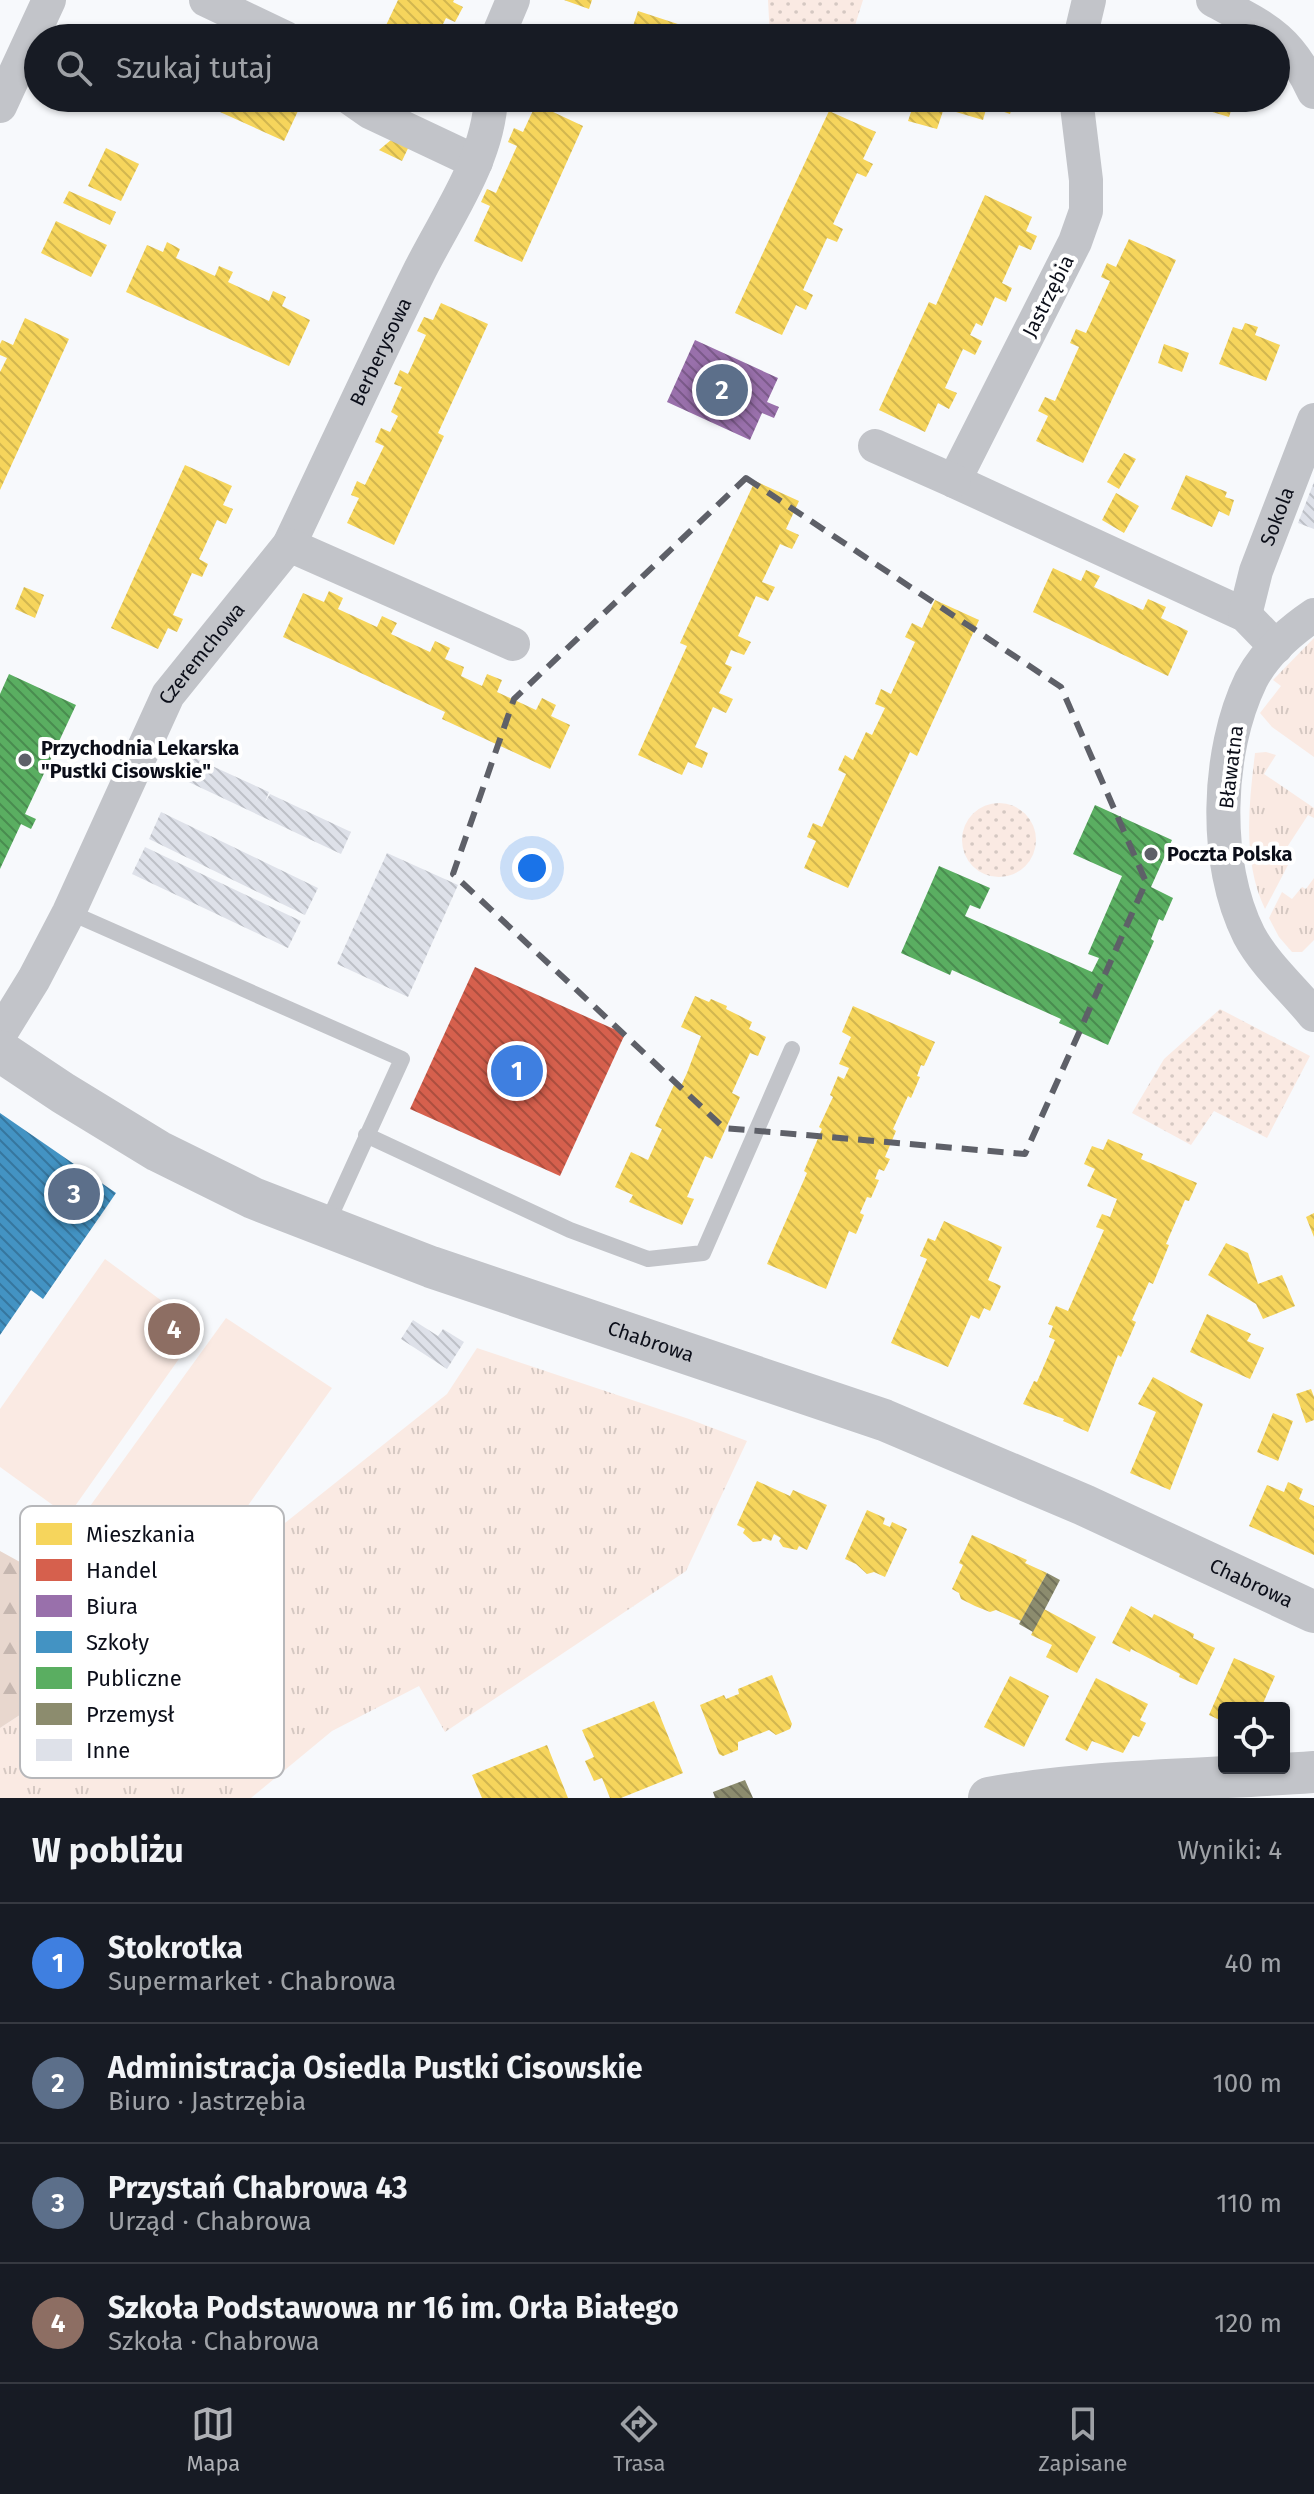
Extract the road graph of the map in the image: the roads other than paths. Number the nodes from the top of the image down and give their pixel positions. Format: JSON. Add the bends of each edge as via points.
{"nodes":[{"id":1,"x":49,"y":0,"type":"edge"},
{"id":2,"x":206,"y":0,"type":"edge"},
{"id":3,"x":513,"y":0,"type":"edge"},
{"id":4,"x":1089,"y":0,"type":"edge"},
{"id":5,"x":1213,"y":0,"type":"edge"},
{"id":6,"x":35,"y":24,"type":"edge"},
{"id":7,"x":257,"y":24,"type":"edge"},
{"id":8,"x":503,"y":24,"type":"edge"},
{"id":9,"x":1083,"y":24,"type":"edge"},
{"id":10,"x":1257,"y":24,"type":"edge"},
{"id":11,"x":24,"y":42,"type":"edge"},
{"id":12,"x":1290,"y":49,"type":"edge"},
{"id":13,"x":7,"y":71,"type":"edge"},
{"id":14,"x":1314,"y":92,"type":"edge"},
{"id":15,"x":0,"y":106,"type":"edge"},
{"id":16,"x":370,"y":112,"type":"edge"},
{"id":17,"x":490,"y":112,"type":"edge"},
{"id":18,"x":1078,"y":112,"type":"edge"},
{"id":19,"x":476,"y":162,"type":"junction"},
{"id":20,"x":1314,"y":420,"type":"edge"},
{"id":21,"x":875,"y":446,"type":"dead end"},
{"id":22,"x":954,"y":481,"type":"junction"},
{"id":23,"x":289,"y":545,"type":"junction"},
{"id":24,"x":1245,"y":615,"type":"junction"},
{"id":25,"x":1314,"y":615,"type":"edge"},
{"id":26,"x":513,"y":644,"type":"dead end"},
{"id":27,"x":1276,"y":647,"type":"junction"},
{"id":28,"x":69,"y":912,"type":"junction"},
{"id":29,"x":1314,"y":1015,"type":"edge"},
{"id":30,"x":0,"y":1034,"type":"edge"},
{"id":31,"x":792,"y":1049,"type":"dead end"},
{"id":32,"x":0,"y":1051,"type":"edge"},
{"id":33,"x":366,"y":1135,"type":"junction"},
{"id":34,"x":326,"y":1226,"type":"junction"},
{"id":35,"x":1314,"y":1612,"type":"edge"},
{"id":36,"x":1314,"y":1772,"type":"edge"},
{"id":37,"x":989,"y":1798,"type":"edge"}],
"edges":[{"from":1,"to":6,"type":"street"},
{"from":2,"to":7,"type":"street"},
{"from":3,"to":8,"type":"street"},
{"from":4,"to":9,"type":"street"},
{"from":5,"to":10,"type":"street"},
{"from":11,"to":13,"type":"street"},
{"from":12,"to":14,"type":"street"},
{"from":13,"to":15,"type":"street"},
{"from":16,"to":19,"type":"street"},
{"from":17,"to":19,"type":"street","name":"Berberysowa"},
{"from":18,"to":22,"type":"street","name":"Jastrzębia","via":[[1086,211]]},
{"from":19,"to":23,"type":"street","name":"Berberysowa"},
{"from":20,"to":24,"type":"street","name":"Sokola","via":[[1256,571]]},
{"from":21,"to":22,"type":"street"},
{"from":22,"to":24,"type":"street"},
{"from":23,"to":26,"type":"street"},
{"from":23,"to":28,"type":"street","name":"Czeremchowa","via":[[168,695]]},
{"from":24,"to":27,"type":"street"},
{"from":25,"to":27,"type":"street","name":"Bławatna"},
{"from":27,"to":29,"type":"street","name":"Bławatna","via":[[1252,679],[1237,720],[1225,790],[1226,860],[1231,891],[1251,939]]},
{"from":28,"to":30,"type":"street","name":"Czeremchowa"},
{"from":28,"to":33,"type":"lane","via":[[402,1059]]},
{"from":31,"to":33,"type":"lane","via":[[703,1253],[648,1259],[570,1230]]},
{"from":32,"to":34,"type":"street","name":"Chabrowa","via":[[158,1151],[253,1198]]},
{"from":33,"to":34,"type":"lane"},
{"from":34,"to":35,"type":"street","name":"Chabrowa","via":[[431,1267],[884,1420]]},
{"from":36,"to":37,"type":"street","via":[[1109,1783]]}]}
